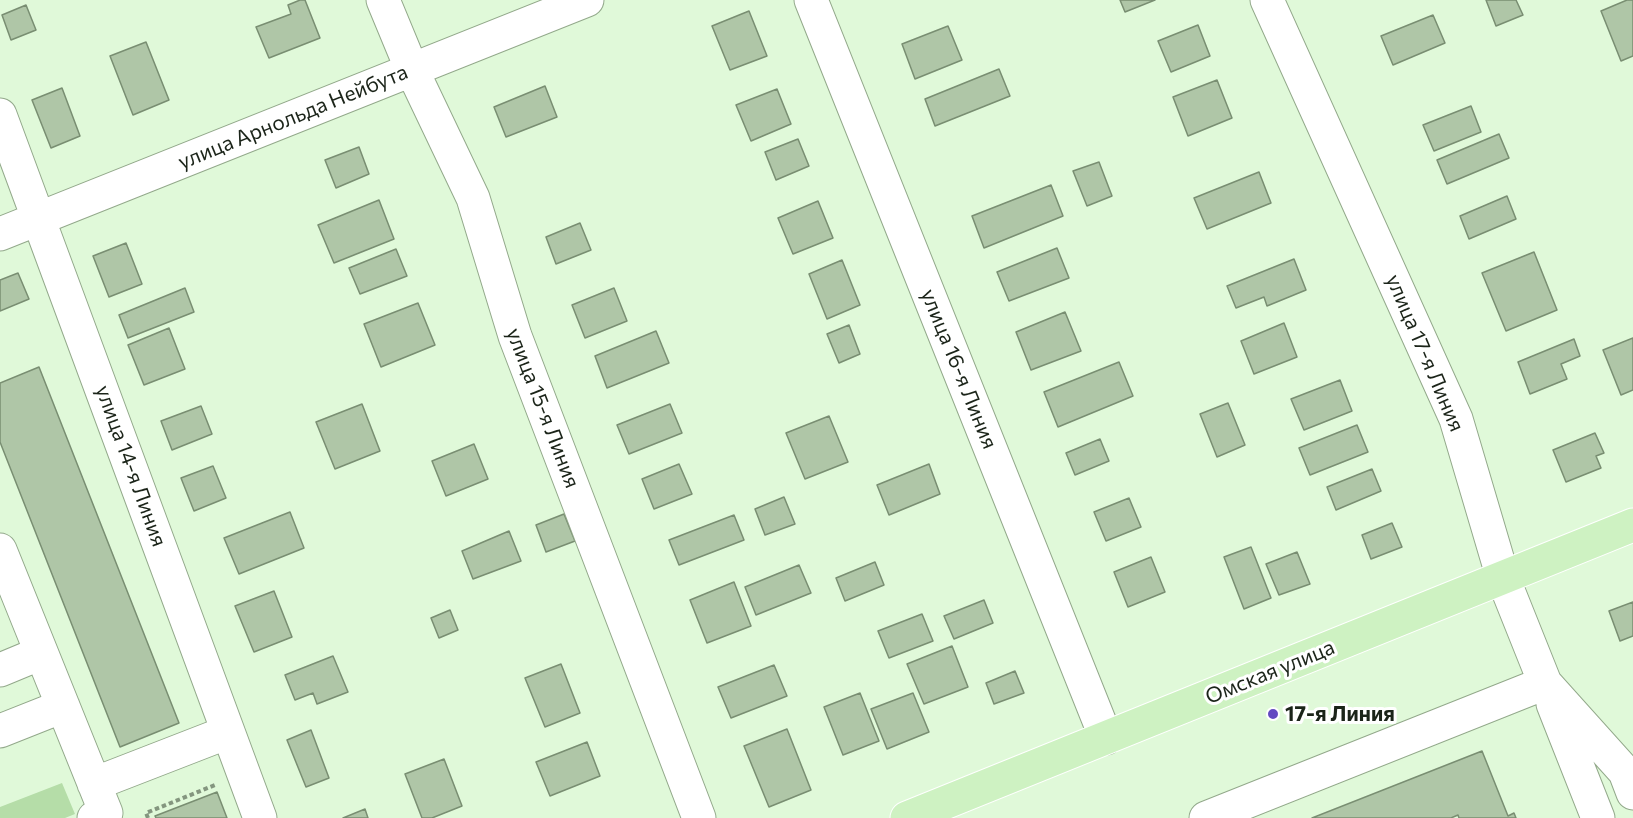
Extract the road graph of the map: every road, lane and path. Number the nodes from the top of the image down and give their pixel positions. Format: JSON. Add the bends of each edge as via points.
{"nodes":[{"id":1,"x":383,"y":0,"type":"edge"},
{"id":2,"x":586,"y":0,"type":"edge"},
{"id":3,"x":811,"y":0,"type":"edge"},
{"id":4,"x":1267,"y":0,"type":"edge"},
{"id":5,"x":412,"y":70,"type":"junction"},
{"id":6,"x":0,"y":115,"type":"edge"},
{"id":7,"x":40,"y":218,"type":"junction"},
{"id":8,"x":0,"y":234,"type":"edge"},
{"id":9,"x":1633,"y":525,"type":"edge"},
{"id":10,"x":0,"y":550,"type":"edge"},
{"id":11,"x":1503,"y":578,"type":"junction"},
{"id":12,"x":41,"y":653,"type":"junction"},
{"id":13,"x":0,"y":670,"type":"edge"},
{"id":14,"x":1545,"y":683,"type":"junction"},
{"id":15,"x":63,"y":706,"type":"junction"},
{"id":16,"x":0,"y":731,"type":"edge"},
{"id":17,"x":228,"y":732,"type":"junction"},
{"id":18,"x":1106,"y":738,"type":"junction"},
{"id":19,"x":224,"y":781,"type":"dead end"},
{"id":20,"x":94,"y":784,"type":"junction"},
{"id":21,"x":1633,"y":793,"type":"edge"},
{"id":22,"x":94,"y":818,"type":"edge"},
{"id":23,"x":148,"y":818,"type":"edge"},
{"id":24,"x":260,"y":818,"type":"edge"},
{"id":25,"x":699,"y":818,"type":"edge"},
{"id":26,"x":907,"y":818,"type":"edge"},
{"id":27,"x":1206,"y":818,"type":"edge"},
{"id":28,"x":1599,"y":818,"type":"edge"}],
"edges":[{"from":1,"to":5,"type":"street","name":"улица 15-я Линия"},
{"from":2,"to":5,"type":"street","name":"улица Арнольда Нейбута"},
{"from":3,"to":18,"type":"street","name":"улица 16-я Линия"},
{"from":4,"to":11,"type":"street","name":"улица 17-я Линия","via":[[1456,419]]},
{"from":5,"to":7,"type":"street","name":"улица Арнольда Нейбута"},
{"from":5,"to":25,"type":"street","name":"улица 15-я Линия","via":[[473,198],[514,336]]},
{"from":6,"to":7,"type":"street","name":"улица 14-я Линия"},
{"from":7,"to":8,"type":"street","name":"улица Арнольда Нейбута"},
{"from":7,"to":17,"type":"street","name":"улица 14-я Линия"},
{"from":9,"to":11,"type":"main road","name":"Омская улица"},
{"from":10,"to":12,"type":"street"},
{"from":11,"to":14,"type":"street","name":"улица 17-я Линия"},
{"from":11,"to":18,"type":"main road","name":"Омская улица"},
{"from":12,"to":13,"type":"street"},
{"from":12,"to":15,"type":"street"},
{"from":14,"to":21,"type":"street","name":"улица 17-я Линия","via":[[1625,772]]},
{"from":14,"to":27,"type":"street"},
{"from":14,"to":28,"type":"street"},
{"from":15,"to":16,"type":"street"},
{"from":15,"to":20,"type":"street"},
{"from":17,"to":20,"type":"street"},
{"from":17,"to":24,"type":"street","name":"улица 14-я Линия"},
{"from":18,"to":26,"type":"main road","name":"Омская улица"},
{"from":19,"to":23,"type":"path","via":[[146,813]]},
{"from":20,"to":22,"type":"street","via":[[106,813]]}]}
